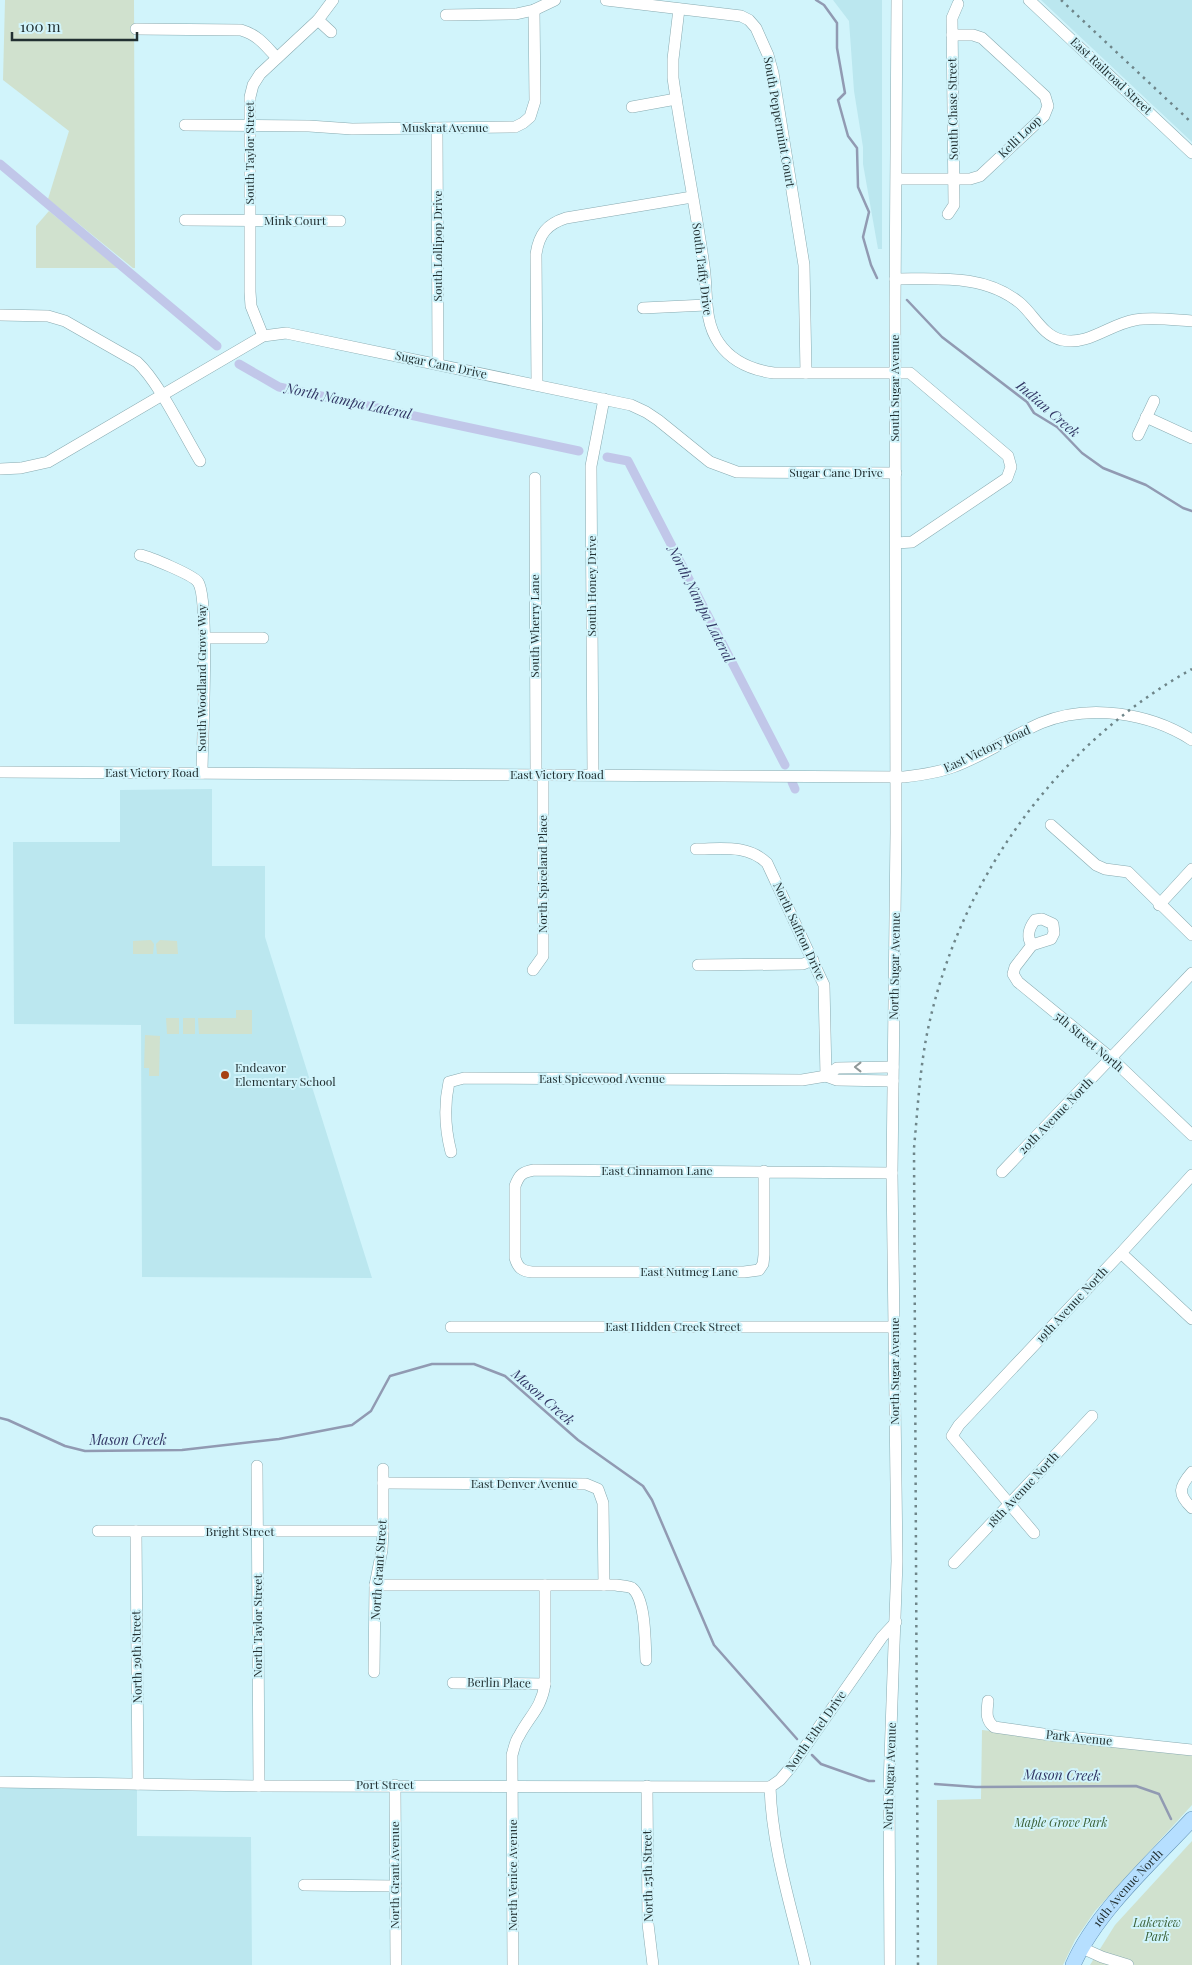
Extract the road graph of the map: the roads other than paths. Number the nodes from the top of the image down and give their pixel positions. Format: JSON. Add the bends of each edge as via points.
{"nodes":[{"id":1,"x":333,"y":0,"type":"edge"},
{"id":2,"x":555,"y":0,"type":"edge"},
{"id":3,"x":606,"y":0,"type":"edge"},
{"id":4,"x":897,"y":0,"type":"edge"},
{"id":5,"x":1029,"y":0,"type":"edge"},
{"id":6,"x":643,"y":2,"type":"edge"},
{"id":7,"x":958,"y":4,"type":"dead end"},
{"id":8,"x":679,"y":9,"type":"junction"},
{"id":9,"x":534,"y":10,"type":"junction"},
{"id":10,"x":446,"y":15,"type":"dead end"},
{"id":11,"x":318,"y":20,"type":"junction"},
{"id":12,"x":136,"y":29,"type":"dead end"},
{"id":13,"x":331,"y":32,"type":"dead end"},
{"id":14,"x":952,"y":35,"type":"junction"},
{"id":15,"x":276,"y":58,"type":"junction"},
{"id":16,"x":676,"y":99,"type":"junction"},
{"id":17,"x":632,"y":107,"type":"dead end"},
{"id":18,"x":184,"y":125,"type":"dead end"},
{"id":19,"x":250,"y":125,"type":"junction"},
{"id":20,"x":437,"y":128,"type":"junction"},
{"id":21,"x":1192,"y":153,"type":"edge"},
{"id":22,"x":897,"y":179,"type":"junction"},
{"id":23,"x":954,"y":179,"type":"junction"},
{"id":24,"x":692,"y":197,"type":"junction"},
{"id":25,"x":948,"y":214,"type":"dead end"},
{"id":26,"x":185,"y":220,"type":"dead end"},
{"id":27,"x":250,"y":221,"type":"junction"},
{"id":28,"x":340,"y":221,"type":"dead end"},
{"id":29,"x":895,"y":279,"type":"junction"},
{"id":30,"x":706,"y":305,"type":"junction"},
{"id":31,"x":643,"y":308,"type":"dead end"},
{"id":32,"x":0,"y":315,"type":"edge"},
{"id":33,"x":1192,"y":321,"type":"edge"},
{"id":34,"x":264,"y":336,"type":"junction"},
{"id":35,"x":438,"y":364,"type":"junction"},
{"id":36,"x":806,"y":373,"type":"junction"},
{"id":37,"x":895,"y":373,"type":"junction"},
{"id":38,"x":537,"y":385,"type":"junction"},
{"id":39,"x":161,"y":396,"type":"junction"},
{"id":40,"x":604,"y":399,"type":"junction"},
{"id":41,"x":1154,"y":401,"type":"dead end"},
{"id":42,"x":1146,"y":418,"type":"junction"},
{"id":43,"x":1138,"y":435,"type":"dead end"},
{"id":44,"x":1192,"y":438,"type":"edge"},
{"id":45,"x":200,"y":461,"type":"dead end"},
{"id":46,"x":0,"y":468,"type":"edge"},
{"id":47,"x":896,"y":473,"type":"junction"},
{"id":48,"x":535,"y":478,"type":"dead end"},
{"id":49,"x":896,"y":543,"type":"junction"},
{"id":50,"x":140,"y":555,"type":"dead end"},
{"id":51,"x":204,"y":638,"type":"junction"},
{"id":52,"x":264,"y":638,"type":"dead end"},
{"id":53,"x":1192,"y":740,"type":"edge"},
{"id":54,"x":0,"y":772,"type":"edge"},
{"id":55,"x":202,"y":773,"type":"junction"},
{"id":56,"x":539,"y":774,"type":"junction"},
{"id":57,"x":593,"y":775,"type":"junction"},
{"id":58,"x":896,"y":777,"type":"junction"},
{"id":59,"x":1051,"y":825,"type":"dead end"},
{"id":60,"x":696,"y":849,"type":"dead end"},
{"id":61,"x":1192,"y":869,"type":"edge"},
{"id":62,"x":1159,"y":905,"type":"junction"},
{"id":63,"x":1192,"y":936,"type":"edge"},
{"id":64,"x":1032,"y":945,"type":"dead end"},
{"id":65,"x":813,"y":960,"type":"junction"},
{"id":66,"x":698,"y":965,"type":"dead end"},
{"id":67,"x":532,"y":970,"type":"dead end"},
{"id":68,"x":1192,"y":973,"type":"edge"},
{"id":69,"x":1111,"y":1058,"type":"junction"},
{"id":70,"x":893,"y":1067,"type":"junction"},
{"id":71,"x":826,"y":1076,"type":"junction"},
{"id":72,"x":893,"y":1081,"type":"junction"},
{"id":73,"x":1192,"y":1135,"type":"edge"},
{"id":74,"x":452,"y":1152,"type":"dead end"},
{"id":75,"x":764,"y":1171,"type":"junction"},
{"id":76,"x":1002,"y":1172,"type":"dead end"},
{"id":77,"x":892,"y":1173,"type":"junction"},
{"id":78,"x":1192,"y":1175,"type":"edge"},
{"id":79,"x":1122,"y":1253,"type":"junction"},
{"id":80,"x":521,"y":1269,"type":"joint"},
{"id":81,"x":1192,"y":1319,"type":"edge"},
{"id":82,"x":451,"y":1327,"type":"dead end"},
{"id":83,"x":895,"y":1327,"type":"junction"},
{"id":84,"x":1092,"y":1416,"type":"dead end"},
{"id":85,"x":257,"y":1466,"type":"dead end"},
{"id":86,"x":382,"y":1469,"type":"dead end"},
{"id":87,"x":1192,"y":1472,"type":"edge"},
{"id":88,"x":383,"y":1483,"type":"junction"},
{"id":89,"x":1010,"y":1504,"type":"junction"},
{"id":90,"x":1192,"y":1508,"type":"edge"},
{"id":91,"x":98,"y":1531,"type":"dead end"},
{"id":92,"x":136,"y":1531,"type":"junction"},
{"id":93,"x":257,"y":1532,"type":"junction"},
{"id":94,"x":383,"y":1532,"type":"junction"},
{"id":95,"x":1034,"y":1533,"type":"dead end"},
{"id":96,"x":954,"y":1563,"type":"dead end"},
{"id":97,"x":376,"y":1585,"type":"junction"},
{"id":98,"x":545,"y":1585,"type":"junction"},
{"id":99,"x":604,"y":1585,"type":"junction"},
{"id":100,"x":896,"y":1622,"type":"junction"},
{"id":101,"x":646,"y":1660,"type":"dead end"},
{"id":102,"x":374,"y":1672,"type":"dead end"},
{"id":103,"x":453,"y":1683,"type":"dead end"},
{"id":104,"x":545,"y":1684,"type":"junction"},
{"id":105,"x":988,"y":1701,"type":"dead end"},
{"id":106,"x":1192,"y":1750,"type":"edge"},
{"id":107,"x":0,"y":1782,"type":"edge"},
{"id":108,"x":138,"y":1784,"type":"junction"},
{"id":109,"x":395,"y":1785,"type":"junction"},
{"id":110,"x":259,"y":1786,"type":"junction"},
{"id":111,"x":512,"y":1786,"type":"junction"},
{"id":112,"x":647,"y":1786,"type":"junction"},
{"id":113,"x":770,"y":1787,"type":"junction"},
{"id":114,"x":1192,"y":1819,"type":"edge"},
{"id":115,"x":304,"y":1885,"type":"dead end"},
{"id":116,"x":396,"y":1886,"type":"junction"},
{"id":117,"x":1082,"y":1948,"type":"junction"},
{"id":118,"x":396,"y":1965,"type":"edge"},
{"id":119,"x":513,"y":1965,"type":"edge"},
{"id":120,"x":653,"y":1965,"type":"edge"},
{"id":121,"x":805,"y":1965,"type":"edge"},
{"id":122,"x":890,"y":1965,"type":"edge"},
{"id":123,"x":1073,"y":1965,"type":"edge"},
{"id":124,"x":1128,"y":1965,"type":"edge"}],
"edges":[{"from":1,"to":11,"type":"street","name":"South Taylor Street"},
{"from":2,"to":9,"type":"street"},
{"from":3,"to":6,"type":"street","name":"South Peppermint Court"},
{"from":4,"to":22,"type":"street","name":"South Sugar Avenue"},
{"from":5,"to":21,"type":"street","name":"East Railroad Street"},
{"from":6,"to":8,"type":"street","name":"South Peppermint Court"},
{"from":7,"to":14,"type":"street","name":"South Chase Street","via":[[952,18]]},
{"from":8,"to":16,"type":"street","name":"South Taffy Drive","via":[[672,70]]},
{"from":8,"to":36,"type":"street","name":"South Peppermint Court","via":[[741,16],[749,20],[768,55],[804,265]]},
{"from":9,"to":10,"type":"street","via":[[516,14]]},
{"from":9,"to":20,"type":"street","name":"Muskrat Avenue","via":[[535,101],[530,117],[523,123],[506,128]]},
{"from":11,"to":13,"type":"street"},
{"from":11,"to":15,"type":"street","name":"South Taylor Street"},
{"from":12,"to":15,"type":"street","via":[[241,30],[259,38]]},
{"from":14,"to":23,"type":"street","name":"South Chase Street"},
{"from":14,"to":23,"type":"street","name":"Kelli Loop","via":[[982,38],[1045,96],[1048,106],[1044,116],[980,176]]},
{"from":15,"to":19,"type":"street","name":"South Taylor Street","via":[[253,85]]},
{"from":16,"to":17,"type":"street"},
{"from":16,"to":24,"type":"street","name":"South Taffy Drive"},
{"from":18,"to":19,"type":"street","name":"Muskrat Avenue"},
{"from":19,"to":20,"type":"street","name":"Muskrat Avenue"},
{"from":19,"to":27,"type":"street","name":"South Taylor Street"},
{"from":20,"to":35,"type":"street","name":"South Lollipop Drive"},
{"from":22,"to":23,"type":"street","name":"Kelli Loop"},
{"from":22,"to":29,"type":"street","name":"South Sugar Avenue"},
{"from":23,"to":25,"type":"street","name":"South Chase Street","via":[[954,206]]},
{"from":24,"to":30,"type":"street","name":"South Taffy Drive","via":[[704,267]]},
{"from":24,"to":38,"type":"street","via":[[566,218],[547,227],[538,242],[536,254]]},
{"from":26,"to":27,"type":"street","name":"Mink Court"},
{"from":27,"to":28,"type":"street","name":"Mink Court"},
{"from":27,"to":34,"type":"street","name":"South Taylor Street","via":[[250,306]]},
{"from":29,"to":33,"type":"street","via":[[972,281],[995,288],[1019,303],[1049,335],[1060,340],[1083,340],[1134,320]]},
{"from":29,"to":37,"type":"street","name":"South Sugar Avenue"},
{"from":30,"to":31,"type":"street"},
{"from":30,"to":36,"type":"street","name":"South Taffy Drive","via":[[710,327],[719,343],[743,365],[757,371]]},
{"from":32,"to":39,"type":"street","via":[[48,316],[65,321],[137,362]]},
{"from":34,"to":35,"type":"street","name":"Sugar Cane Drive","via":[[300,334]]},
{"from":34,"to":39,"type":"street","name":"Sugar Cane Drive"},
{"from":35,"to":38,"type":"street","name":"Sugar Cane Drive"},
{"from":36,"to":37,"type":"street","name":"South Taffy Drive"},
{"from":37,"to":47,"type":"street","name":"South Sugar Avenue"},
{"from":37,"to":49,"type":"street","name":"South Taffy Drive","via":[[910,373],[1008,456],[1011,467],[1007,478],[912,542]]},
{"from":38,"to":40,"type":"street","name":"Sugar Cane Drive"},
{"from":39,"to":45,"type":"street"},
{"from":39,"to":46,"type":"street","name":"Sugar Cane Drive","via":[[48,462],[21,468]]},
{"from":40,"to":47,"type":"street","name":"Sugar Cane Drive","via":[[646,412],[710,462],[737,472]]},
{"from":40,"to":57,"type":"street","name":"South Honey Drive","via":[[591,466]]},
{"from":41,"to":42,"type":"street"},
{"from":42,"to":43,"type":"street"},
{"from":42,"to":44,"type":"street"},
{"from":47,"to":49,"type":"street","name":"South Sugar Avenue"},
{"from":48,"to":56,"type":"street","name":"South Wherry Lane"},
{"from":49,"to":58,"type":"street","name":"South Sugar Avenue"},
{"from":50,"to":51,"type":"street","name":"South Woodland Grove Way","via":[[194,577],[199,583]]},
{"from":51,"to":52,"type":"street"},
{"from":51,"to":55,"type":"street","name":"South Woodland Grove Way"},
{"from":53,"to":58,"type":"street","name":"East Victory Road","via":[[1176,730],[1139,718],[1102,713],[1072,715],[1043,722],[954,767]]},
{"from":54,"to":55,"type":"street","name":"East Victory Road"},
{"from":55,"to":56,"type":"street","name":"East Victory Road"},
{"from":56,"to":57,"type":"street","name":"East Victory Road"},
{"from":56,"to":67,"type":"street","name":"North Spiceland Place","via":[[543,956]]},
{"from":57,"to":58,"type":"street","name":"East Victory Road"},
{"from":58,"to":70,"type":"street","name":"North Sugar Avenue"},
{"from":59,"to":62,"type":"street","via":[[1096,864],[1105,869],[1128,872]]},
{"from":60,"to":65,"type":"street","name":"North Saffron Drive","via":[[746,850],[767,863]]},
{"from":61,"to":62,"type":"street"},
{"from":62,"to":63,"type":"street"},
{"from":64,"to":69,"type":"street","name":"5th Street North","via":[[1015,967],[1013,974],[1018,982]]},
{"from":65,"to":66,"type":"street","via":[[803,964]]},
{"from":65,"to":71,"type":"street","name":"North Saffron Drive","via":[[824,985]]},
{"from":68,"to":69,"type":"street","name":"20th Avenue North"},
{"from":69,"to":73,"type":"street","name":"5th Street North"},
{"from":69,"to":76,"type":"street","name":"20th Avenue North"},
{"from":70,"to":71,"type":"street","name":"East Spicewood Avenue","one_way":true,"via":[[837,1068]]},
{"from":70,"to":72,"type":"street","name":"North Sugar Avenue"},
{"from":71,"to":72,"type":"street","name":"East Spicewood Avenue","via":[[837,1080]]},
{"from":71,"to":74,"type":"street","name":"East Spicewood Avenue","via":[[802,1080],[464,1078],[449,1082],[446,1096],[447,1136]]},
{"from":72,"to":77,"type":"street","name":"North Sugar Avenue"},
{"from":75,"to":77,"type":"street","name":"East Cinnamon Lane"},
{"from":75,"to":80,"type":"street","name":"East Nutmeg Lane","via":[[764,1255],[758,1270],[532,1272]]},
{"from":75,"to":80,"type":"street","name":"East Cinnamon Lane","via":[[525,1171],[518,1176],[515,1186],[516,1258]]},
{"from":77,"to":83,"type":"street","name":"North Sugar Avenue"},
{"from":78,"to":79,"type":"street","name":"19th Avenue North"},
{"from":79,"to":81,"type":"street"},
{"from":79,"to":89,"type":"street","name":"19th Avenue North","via":[[952,1436]]},
{"from":82,"to":83,"type":"street","name":"East Hidden Creek Street"},
{"from":83,"to":100,"type":"street","name":"North Sugar Avenue"},
{"from":84,"to":89,"type":"street","name":"18th Avenue North"},
{"from":85,"to":93,"type":"street","name":"North Taylor Street"},
{"from":86,"to":88,"type":"street","name":"North Grant Street"},
{"from":87,"to":90,"type":"street","via":[[1180,1491]]},
{"from":88,"to":94,"type":"street","name":"North Grant Street"},
{"from":88,"to":99,"type":"street","name":"East Denver Avenue","via":[[586,1484],[598,1488],[603,1503]]},
{"from":89,"to":95,"type":"street"},
{"from":89,"to":96,"type":"street","name":"18th Avenue North"},
{"from":91,"to":92,"type":"street","name":"Bright Street"},
{"from":92,"to":93,"type":"street","name":"Bright Street"},
{"from":92,"to":108,"type":"street","name":"North 29th Street"},
{"from":93,"to":94,"type":"street","name":"Bright Street"},
{"from":93,"to":110,"type":"street","name":"North Taylor Street"},
{"from":94,"to":97,"type":"street","name":"North Grant Street"},
{"from":97,"to":98,"type":"street"},
{"from":97,"to":102,"type":"street","name":"North Grant Street"},
{"from":98,"to":99,"type":"street"},
{"from":98,"to":104,"type":"street","name":"North Venice Avenue"},
{"from":99,"to":101,"type":"street","via":[[631,1588],[638,1595],[642,1607]]},
{"from":100,"to":113,"type":"street","name":"North Ethel Drive","via":[[882,1637],[792,1767]]},
{"from":100,"to":122,"type":"street","name":"North Sugar Avenue","via":[[889,1786]]},
{"from":103,"to":104,"type":"street","name":"Berlin Place"},
{"from":104,"to":111,"type":"street","name":"North Venice Avenue","via":[[543,1698],[518,1737],[512,1755]]},
{"from":105,"to":106,"type":"street","name":"Park Avenue","via":[[989,1723],[994,1727]]},
{"from":107,"to":108,"type":"street","name":"Port Street"},
{"from":108,"to":110,"type":"street","name":"Port Street"},
{"from":109,"to":110,"type":"street","name":"Port Street"},
{"from":109,"to":111,"type":"street","name":"Port Street"},
{"from":109,"to":116,"type":"street","name":"North Grant Avenue"},
{"from":111,"to":112,"type":"street","name":"Port Street"},
{"from":111,"to":119,"type":"street","name":"North Venice Avenue"},
{"from":112,"to":113,"type":"street","name":"Port Street"},
{"from":112,"to":120,"type":"street","name":"North 25th Street","via":[[648,1924]]},
{"from":113,"to":121,"type":"street","via":[[775,1837]]},
{"from":114,"to":117,"type":"main road","name":"16th Avenue North","via":[[1105,1913]]},
{"from":115,"to":116,"type":"street"},
{"from":116,"to":118,"type":"street","name":"North Grant Avenue"},
{"from":117,"to":123,"type":"main road","name":"16th Avenue North"},
{"from":117,"to":124,"type":"street"}]}
